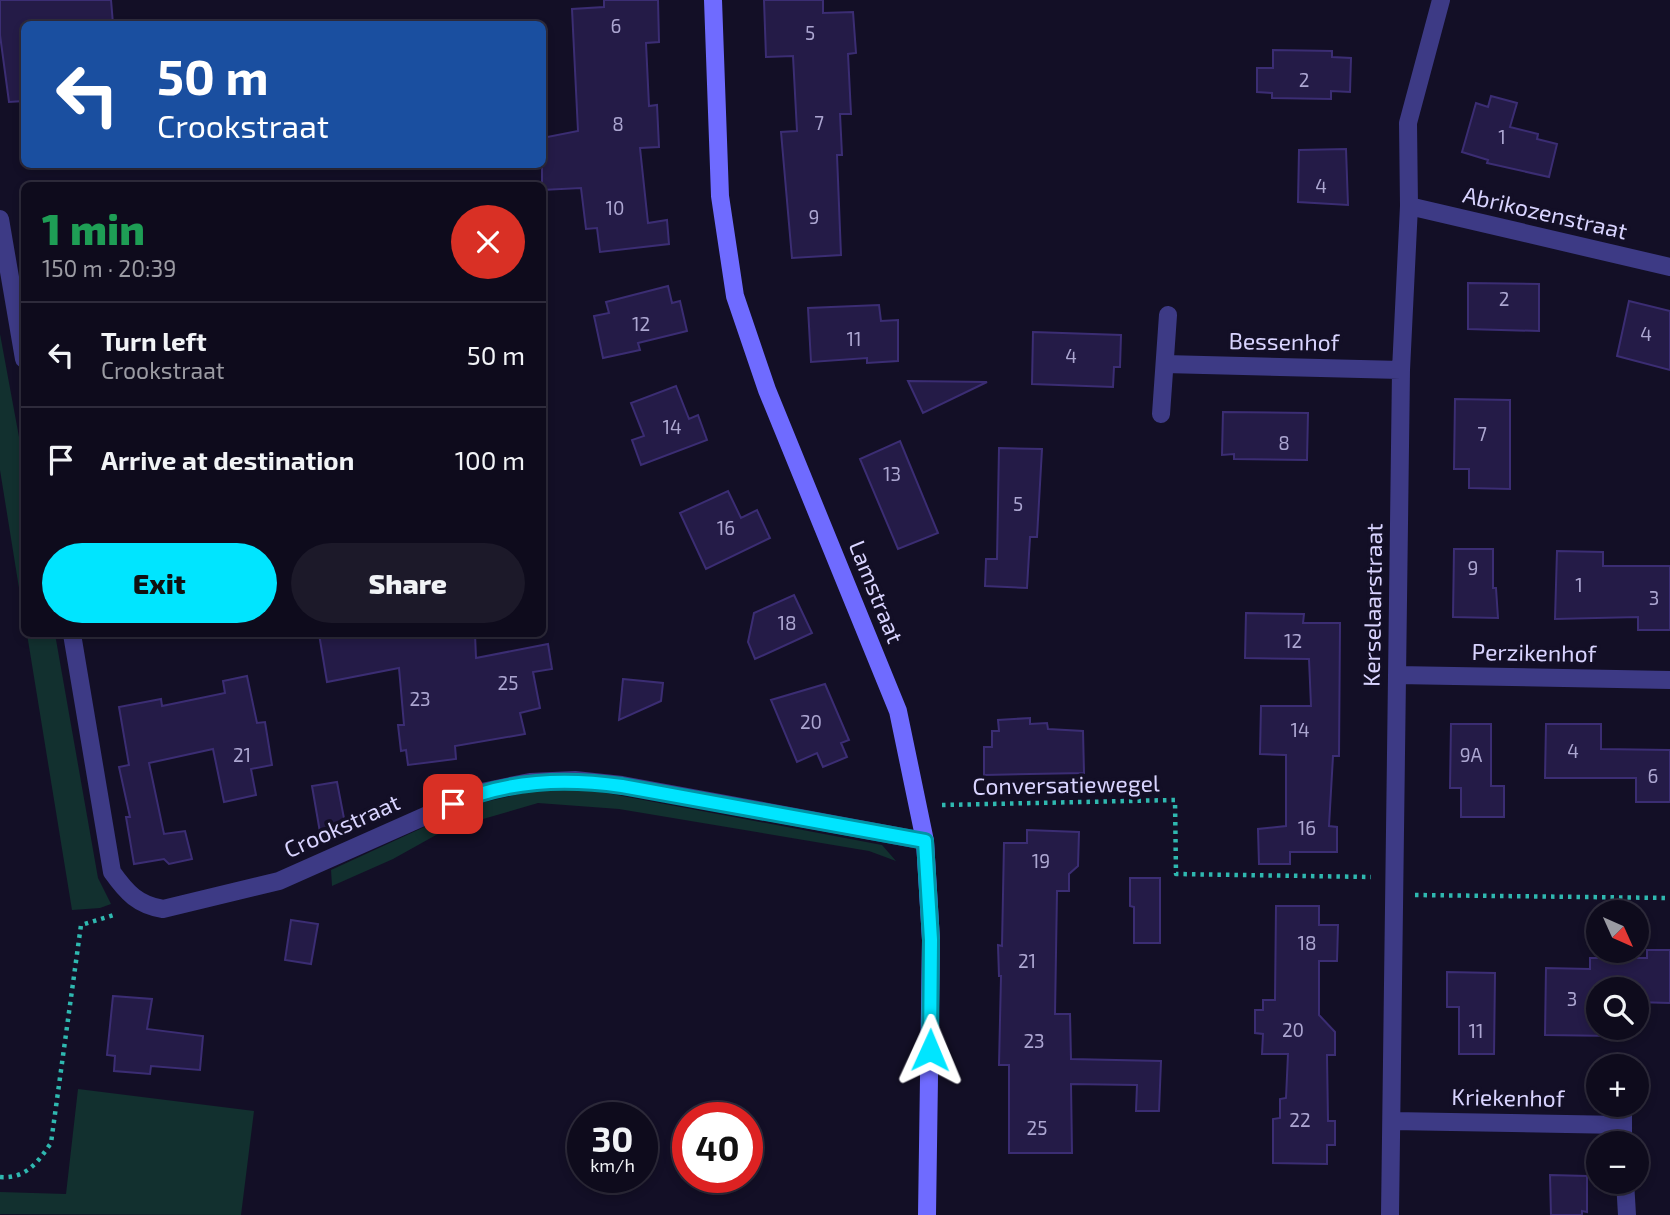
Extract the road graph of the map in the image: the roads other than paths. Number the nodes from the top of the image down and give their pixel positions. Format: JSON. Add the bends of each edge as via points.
{"nodes":[{"id":1,"x":713,"y":0,"type":"edge"},
{"id":2,"x":1441,"y":0,"type":"edge"},
{"id":3,"x":1409,"y":206,"type":"junction"},
{"id":4,"x":0,"y":219,"type":"edge"},
{"id":5,"x":1670,"y":267,"type":"edge"},
{"id":6,"x":1167,"y":315,"type":"dead end"},
{"id":7,"x":21,"y":342,"type":"edge"},
{"id":8,"x":1165,"y":364,"type":"junction"},
{"id":9,"x":1401,"y":370,"type":"junction"},
{"id":10,"x":1161,"y":414,"type":"dead end"},
{"id":11,"x":73,"y":637,"type":"edge"},
{"id":12,"x":1397,"y":676,"type":"junction"},
{"id":13,"x":1670,"y":680,"type":"edge"},
{"id":14,"x":925,"y":841,"type":"junction"},
{"id":15,"x":1392,"y":1121,"type":"junction"},
{"id":16,"x":1586,"y":1132,"type":"edge"},
{"id":17,"x":1626,"y":1194,"type":"edge"},
{"id":18,"x":927,"y":1215,"type":"edge"},
{"id":19,"x":1390,"y":1215,"type":"edge"},
{"id":20,"x":1627,"y":1215,"type":"edge"}],
"edges":[{"from":1,"to":14,"type":"street","name":"Lamstraat","via":[[720,196],[735,296],[767,390],[898,711]]},
{"from":2,"to":3,"type":"street","name":"Kerselaarstraat","via":[[1408,123]]},
{"from":3,"to":5,"type":"street","name":"Abrikozenstraat"},
{"from":3,"to":9,"type":"street","name":"Kerselaarstraat"},
{"from":4,"to":7,"type":"street"},
{"from":6,"to":8,"type":"street"},
{"from":8,"to":9,"type":"street","name":"Bessenhof"},
{"from":8,"to":10,"type":"street"},
{"from":9,"to":12,"type":"street","name":"Kerselaarstraat"},
{"from":11,"to":14,"type":"street","name":"Crookstraat","via":[[112,872],[127,893],[145,906],[187,905],[279,881],[477,793],[530,782],[575,780],[622,786]]},
{"from":12,"to":13,"type":"street","name":"Perzikenhof"},
{"from":12,"to":15,"type":"street","name":"Kerselaarstraat"},
{"from":14,"to":18,"type":"street","name":"Lamstraat","via":[[931,940]]},
{"from":15,"to":16,"type":"street","name":"Kriekenhof"},
{"from":15,"to":19,"type":"street","name":"Kerselaarstraat"},
{"from":17,"to":20,"type":"street"}]}
